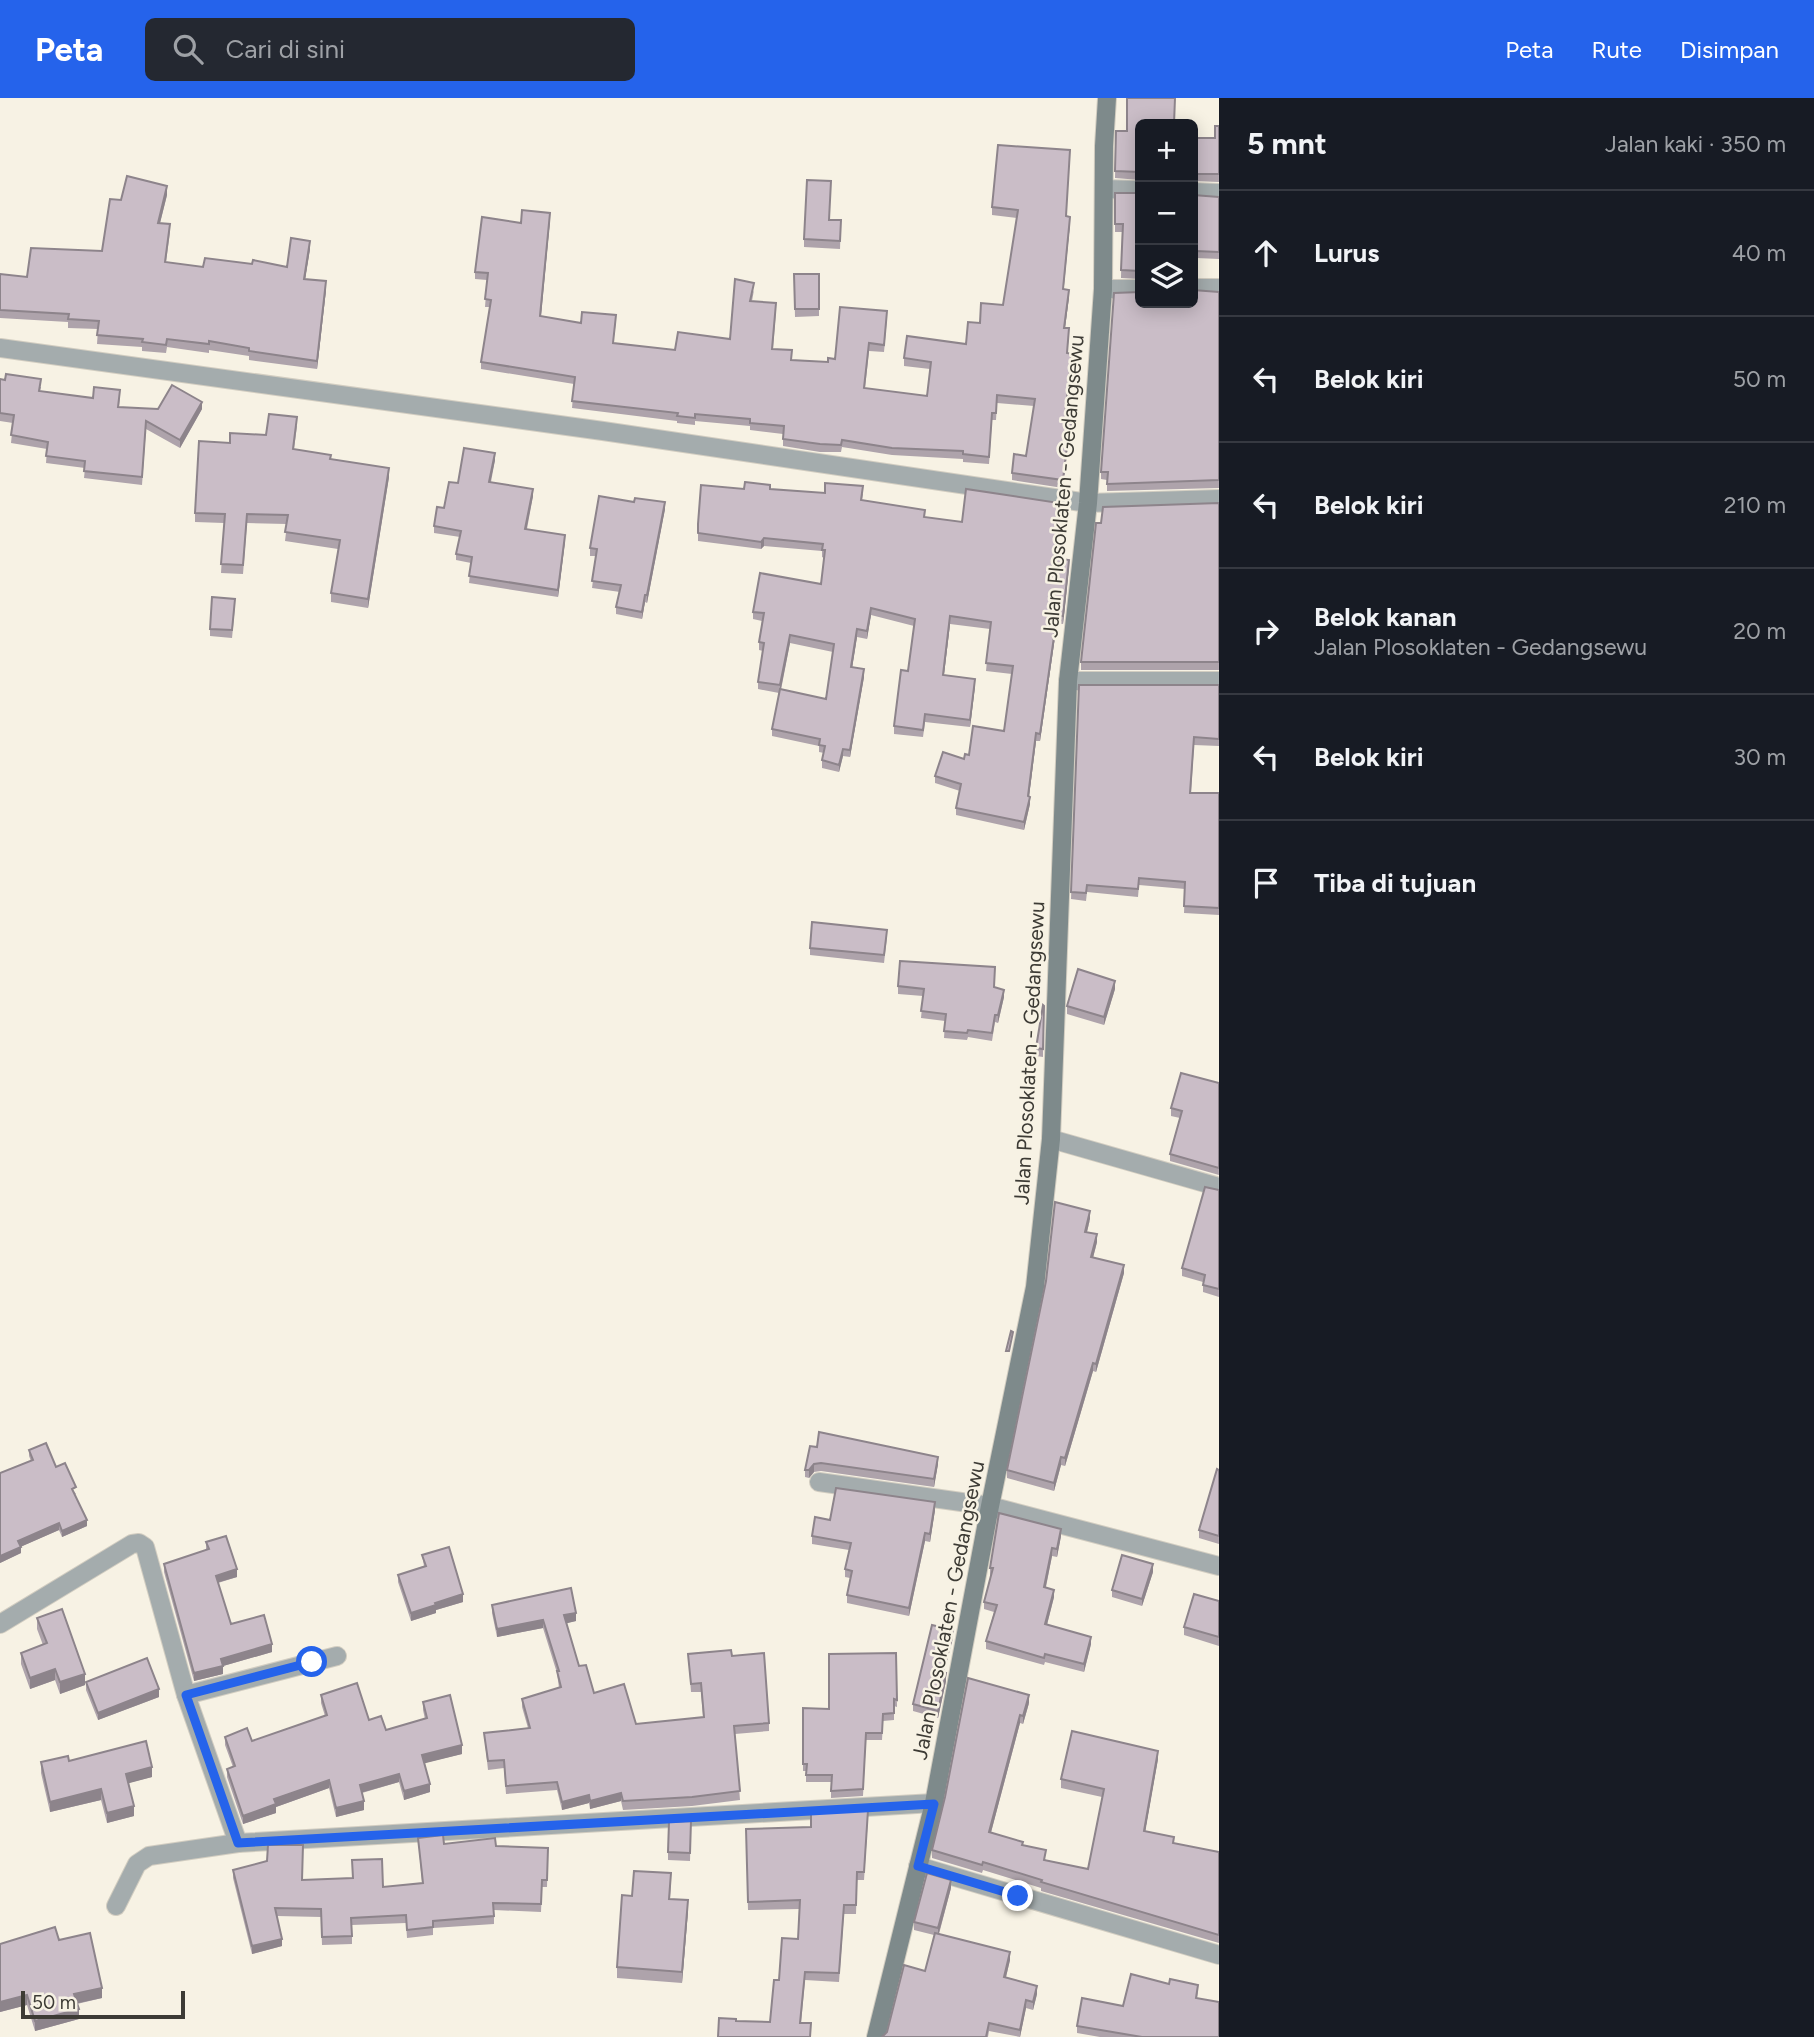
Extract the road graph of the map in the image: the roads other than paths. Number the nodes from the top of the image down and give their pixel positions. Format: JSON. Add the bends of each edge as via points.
{"nodes":[{"id":1,"x":1107,"y":98,"type":"edge"},
{"id":2,"x":1104,"y":189,"type":"junction"},
{"id":3,"x":1135,"y":190,"type":"edge"},
{"id":4,"x":1198,"y":192,"type":"edge"},
{"id":5,"x":1219,"y":193,"type":"edge"},
{"id":6,"x":1198,"y":288,"type":"edge"},
{"id":7,"x":1219,"y":288,"type":"edge"},
{"id":8,"x":1103,"y":289,"type":"junction"},
{"id":9,"x":1135,"y":289,"type":"edge"},
{"id":10,"x":0,"y":348,"type":"edge"},
{"id":11,"x":1219,"y":499,"type":"edge"},
{"id":12,"x":1088,"y":503,"type":"junction"},
{"id":13,"x":1068,"y":681,"type":"junction"},
{"id":14,"x":1219,"y":681,"type":"edge"},
{"id":15,"x":1051,"y":1139,"type":"junction"},
{"id":16,"x":1219,"y":1186,"type":"edge"},
{"id":17,"x":819,"y":1482,"type":"dead end"},
{"id":18,"x":990,"y":1506,"type":"junction"},
{"id":19,"x":1219,"y":1566,"type":"edge"},
{"id":20,"x":0,"y":1624,"type":"edge"},
{"id":21,"x":337,"y":1656,"type":"dead end"},
{"id":22,"x":186,"y":1695,"type":"junction"},
{"id":23,"x":934,"y":1804,"type":"junction"},
{"id":24,"x":238,"y":1843,"type":"junction"},
{"id":25,"x":918,"y":1866,"type":"junction"},
{"id":26,"x":116,"y":1906,"type":"dead end"},
{"id":27,"x":1219,"y":1955,"type":"edge"},
{"id":28,"x":876,"y":2037,"type":"edge"}],
"edges":[{"from":1,"to":2,"type":"main road","name":"Jalan Plosoklaten - Gedangsewu"},
{"from":2,"to":3,"type":"street"},
{"from":2,"to":8,"type":"main road","name":"Jalan Plosoklaten - Gedangsewu"},
{"from":4,"to":5,"type":"street"},
{"from":6,"to":7,"type":"street"},
{"from":8,"to":9,"type":"street"},
{"from":8,"to":12,"type":"main road","name":"Jalan Plosoklaten - Gedangsewu"},
{"from":10,"to":12,"type":"street"},
{"from":11,"to":12,"type":"street"},
{"from":12,"to":13,"type":"main road","name":"Jalan Plosoklaten - Gedangsewu"},
{"from":13,"to":14,"type":"street"},
{"from":13,"to":15,"type":"main road","name":"Jalan Plosoklaten - Gedangsewu"},
{"from":15,"to":16,"type":"street"},
{"from":15,"to":18,"type":"main road","name":"Jalan Plosoklaten - Gedangsewu","via":[[1035,1287]]},
{"from":17,"to":18,"type":"street"},
{"from":18,"to":19,"type":"street"},
{"from":18,"to":23,"type":"main road","name":"Jalan Plosoklaten - Gedangsewu"},
{"from":20,"to":22,"type":"street","via":[[139,1543],[145,1547]]},
{"from":21,"to":22,"type":"street"},
{"from":22,"to":24,"type":"street"},
{"from":23,"to":24,"type":"street"},
{"from":23,"to":25,"type":"main road","name":"Jalan Plosoklaten - Gedangsewu"},
{"from":24,"to":26,"type":"street","via":[[142,1860]]},
{"from":25,"to":27,"type":"street"},
{"from":25,"to":28,"type":"main road","name":"Jalan Plosoklaten - Gedangsewu"}]}
